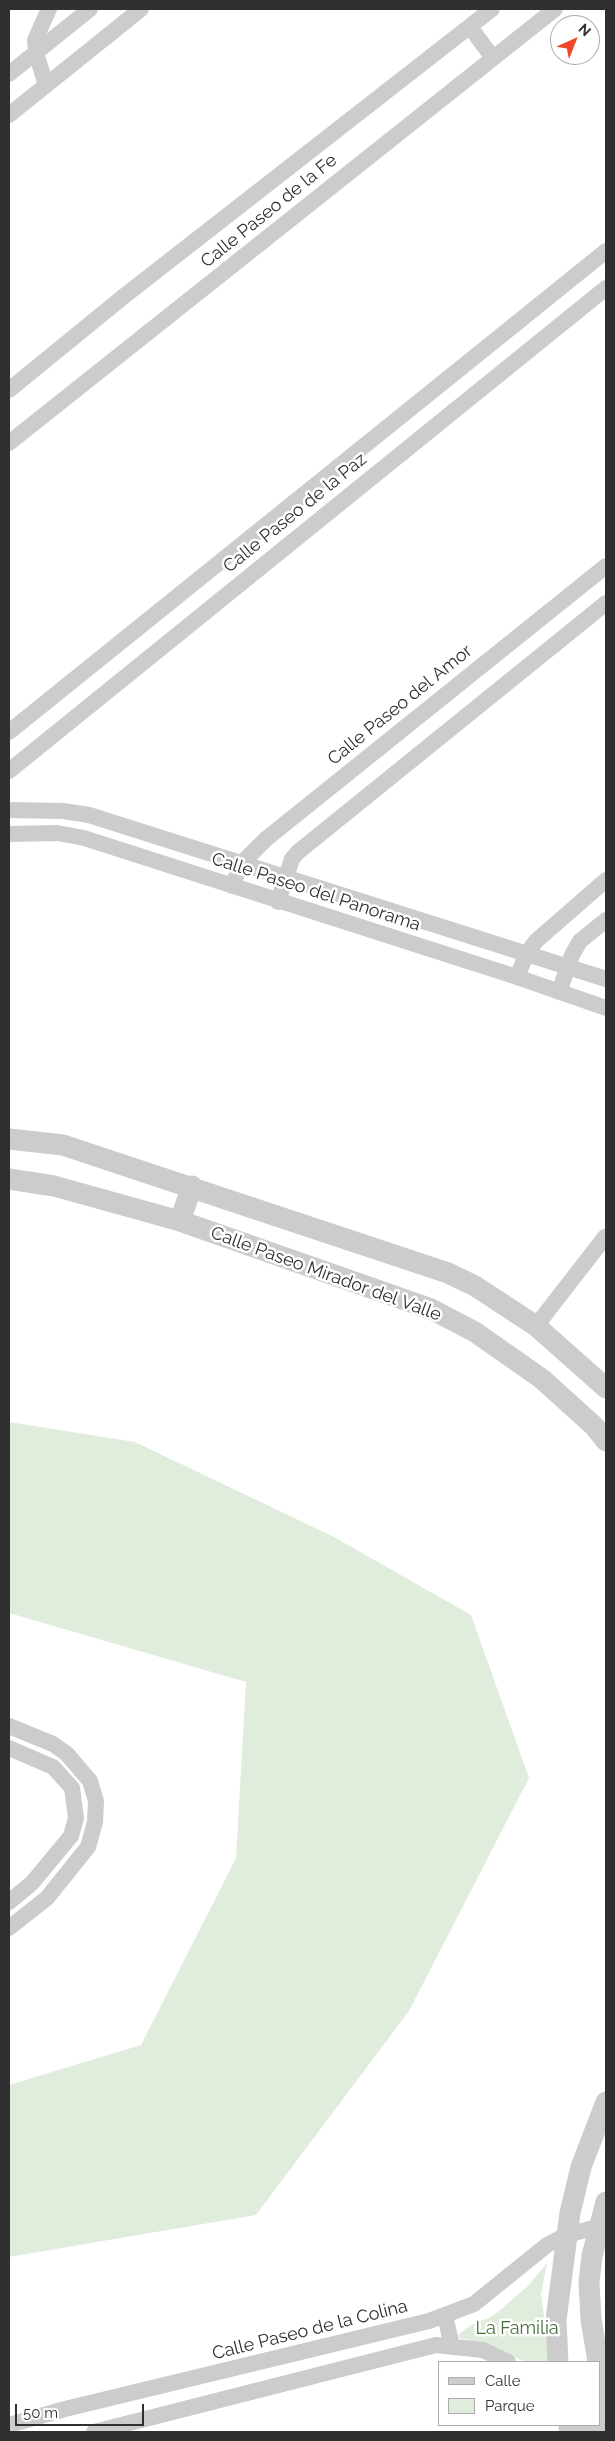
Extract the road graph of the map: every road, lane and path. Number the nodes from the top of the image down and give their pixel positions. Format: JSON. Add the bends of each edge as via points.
{"nodes":[{"id":1,"x":49,"y":9,"type":"edge"},
{"id":2,"x":90,"y":9,"type":"edge"},
{"id":3,"x":141,"y":9,"type":"edge"},
{"id":4,"x":492,"y":9,"type":"edge"},
{"id":5,"x":555,"y":9,"type":"edge"},
{"id":6,"x":470,"y":27,"type":"junction"},
{"id":7,"x":36,"y":53,"type":"junction"},
{"id":8,"x":493,"y":58,"type":"junction"},
{"id":9,"x":9,"y":74,"type":"edge"},
{"id":10,"x":46,"y":85,"type":"junction"},
{"id":11,"x":9,"y":115,"type":"edge"},
{"id":12,"x":606,"y":252,"type":"edge"},
{"id":13,"x":606,"y":288,"type":"edge"},
{"id":14,"x":9,"y":390,"type":"edge"},
{"id":15,"x":9,"y":443,"type":"edge"},
{"id":16,"x":606,"y":566,"type":"edge"},
{"id":17,"x":606,"y":603,"type":"edge"},
{"id":18,"x":9,"y":732,"type":"edge"},
{"id":19,"x":9,"y":771,"type":"edge"},
{"id":20,"x":9,"y":810,"type":"edge"},
{"id":21,"x":9,"y":834,"type":"edge"},
{"id":22,"x":242,"y":863,"type":"junction"},
{"id":23,"x":285,"y":877,"type":"junction"},
{"id":24,"x":606,"y":880,"type":"edge"},
{"id":25,"x":232,"y":886,"type":"junction"},
{"id":26,"x":278,"y":902,"type":"junction"},
{"id":27,"x":606,"y":920,"type":"edge"},
{"id":28,"x":527,"y":953,"type":"junction"},
{"id":29,"x":566,"y":967,"type":"junction"},
{"id":30,"x":517,"y":977,"type":"junction"},
{"id":31,"x":606,"y":979,"type":"edge"},
{"id":32,"x":559,"y":992,"type":"junction"},
{"id":33,"x":606,"y":1008,"type":"edge"},
{"id":34,"x":9,"y":1139,"type":"edge"},
{"id":35,"x":9,"y":1179,"type":"edge"},
{"id":36,"x":192,"y":1186,"type":"junction"},
{"id":37,"x":180,"y":1221,"type":"junction"},
{"id":38,"x":604,"y":1237,"type":"dead end"},
{"id":39,"x":536,"y":1326,"type":"junction"},
{"id":40,"x":606,"y":1388,"type":"edge"},
{"id":41,"x":606,"y":1441,"type":"edge"},
{"id":42,"x":9,"y":1726,"type":"edge"},
{"id":43,"x":53,"y":1744,"type":"junction"},
{"id":44,"x":9,"y":1748,"type":"edge"},
{"id":45,"x":42,"y":1761,"type":"junction"},
{"id":46,"x":9,"y":1902,"type":"edge"},
{"id":47,"x":9,"y":1928,"type":"edge"},
{"id":48,"x":606,"y":2102,"type":"edge"},
{"id":49,"x":606,"y":2202,"type":"edge"},
{"id":50,"x":603,"y":2225,"type":"edge"},
{"id":51,"x":566,"y":2235,"type":"junction"},
{"id":52,"x":445,"y":2315,"type":"junction"},
{"id":53,"x":452,"y":2346,"type":"junction"},
{"id":54,"x":506,"y":2361,"type":"edge"},
{"id":55,"x":558,"y":2361,"type":"edge"},
{"id":56,"x":598,"y":2361,"type":"edge"},
{"id":57,"x":600,"y":2375,"type":"edge"},
{"id":58,"x":162,"y":2386,"type":"junction"},
{"id":59,"x":169,"y":2411,"type":"junction"},
{"id":60,"x":606,"y":2422,"type":"edge"},
{"id":61,"x":9,"y":2425,"type":"edge"},
{"id":62,"x":569,"y":2428,"type":"edge"},
{"id":63,"x":606,"y":2431,"type":"edge"},
{"id":64,"x":94,"y":2432,"type":"edge"}],
"edges":[{"from":1,"to":7,"type":"street","via":[[35,40]]},
{"from":2,"to":7,"type":"street"},
{"from":3,"to":10,"type":"street"},
{"from":4,"to":6,"type":"street","name":"Calle Paseo de la Fe"},
{"from":5,"to":8,"type":"street","name":"Calle Paseo de la Fe"},
{"from":6,"to":8,"type":"street"},
{"from":6,"to":14,"type":"street","name":"Calle Paseo de la Fe","via":[[123,297]]},
{"from":7,"to":9,"type":"street"},
{"from":7,"to":10,"type":"street"},
{"from":8,"to":15,"type":"street","name":"Calle Paseo de la Fe"},
{"from":10,"to":11,"type":"street"},
{"from":12,"to":18,"type":"street","name":"Calle Paseo de la Paz"},
{"from":13,"to":19,"type":"street","name":"Calle Paseo de la Paz"},
{"from":16,"to":22,"type":"street","name":"Calle Paseo del Amor","via":[[266,839]]},
{"from":17,"to":23,"type":"street","via":[[298,852]]},
{"from":20,"to":22,"type":"street","name":"Calle Paseo del Panorama","via":[[89,814]]},
{"from":21,"to":25,"type":"street","name":"Calle Paseo del Panorama","via":[[57,833],[84,838]]},
{"from":22,"to":23,"type":"street","name":"Calle Paseo del Panorama"},
{"from":22,"to":25,"type":"street","name":"Calle Paseo del Amor"},
{"from":23,"to":26,"type":"street"},
{"from":23,"to":28,"type":"street","name":"Calle Paseo del Panorama"},
{"from":24,"to":28,"type":"street","via":[[548,930]]},
{"from":25,"to":26,"type":"street","name":"Calle Paseo del Panorama"},
{"from":26,"to":30,"type":"street","name":"Calle Paseo del Panorama"},
{"from":27,"to":29,"type":"street","via":[[580,942]]},
{"from":28,"to":29,"type":"street","name":"Calle Paseo del Panorama"},
{"from":28,"to":30,"type":"street"},
{"from":29,"to":31,"type":"street","name":"Calle Paseo del Panorama"},
{"from":29,"to":32,"type":"street"},
{"from":30,"to":32,"type":"street","name":"Calle Paseo del Panorama"},
{"from":32,"to":33,"type":"street","name":"Calle Paseo del Panorama"},
{"from":34,"to":36,"type":"street","via":[[63,1145]]},
{"from":35,"to":37,"type":"street","name":"Calle Paseo Mirador del Valle","via":[[54,1186]]},
{"from":36,"to":37,"type":"street"},
{"from":36,"to":39,"type":"street","via":[[448,1273],[475,1286]]},
{"from":37,"to":41,"type":"street","name":"Calle Paseo Mirador del Valle","via":[[432,1309],[475,1332],[542,1379]]},
{"from":38,"to":39,"type":"street"},
{"from":39,"to":40,"type":"street"},
{"from":42,"to":43,"type":"street"},
{"from":43,"to":45,"type":"street"},
{"from":43,"to":47,"type":"street","via":[[90,1780],[96,1802],[95,1822],[88,1846],[47,1898]]},
{"from":44,"to":45,"type":"street"},
{"from":45,"to":46,"type":"street","via":[[53,1767],[72,1788],[76,1818],[72,1836],[32,1883]]},
{"from":48,"to":51,"type":"street","via":[[581,2167]]},
{"from":49,"to":50,"type":"street"},
{"from":50,"to":51,"type":"street","name":"Calle Paseo de la Colina"},
{"from":50,"to":56,"type":"street","via":[[592,2256],[589,2282],[590,2319]]},
{"from":51,"to":52,"type":"street","name":"Calle Paseo de la Colina","via":[[528,2258],[474,2304]]},
{"from":51,"to":55,"type":"street","via":[[556,2320]]},
{"from":52,"to":53,"type":"street"},
{"from":52,"to":58,"type":"street","name":"Calle Paseo de la Colina","via":[[430,2322]]},
{"from":53,"to":54,"type":"street","via":[[483,2350]]},
{"from":53,"to":59,"type":"street","via":[[436,2345]]},
{"from":57,"to":60,"type":"street"},
{"from":58,"to":59,"type":"street"},
{"from":58,"to":61,"type":"street","name":"Calle Paseo de la Colina"},
{"from":59,"to":64,"type":"street"},
{"from":62,"to":63,"type":"street"}]}
